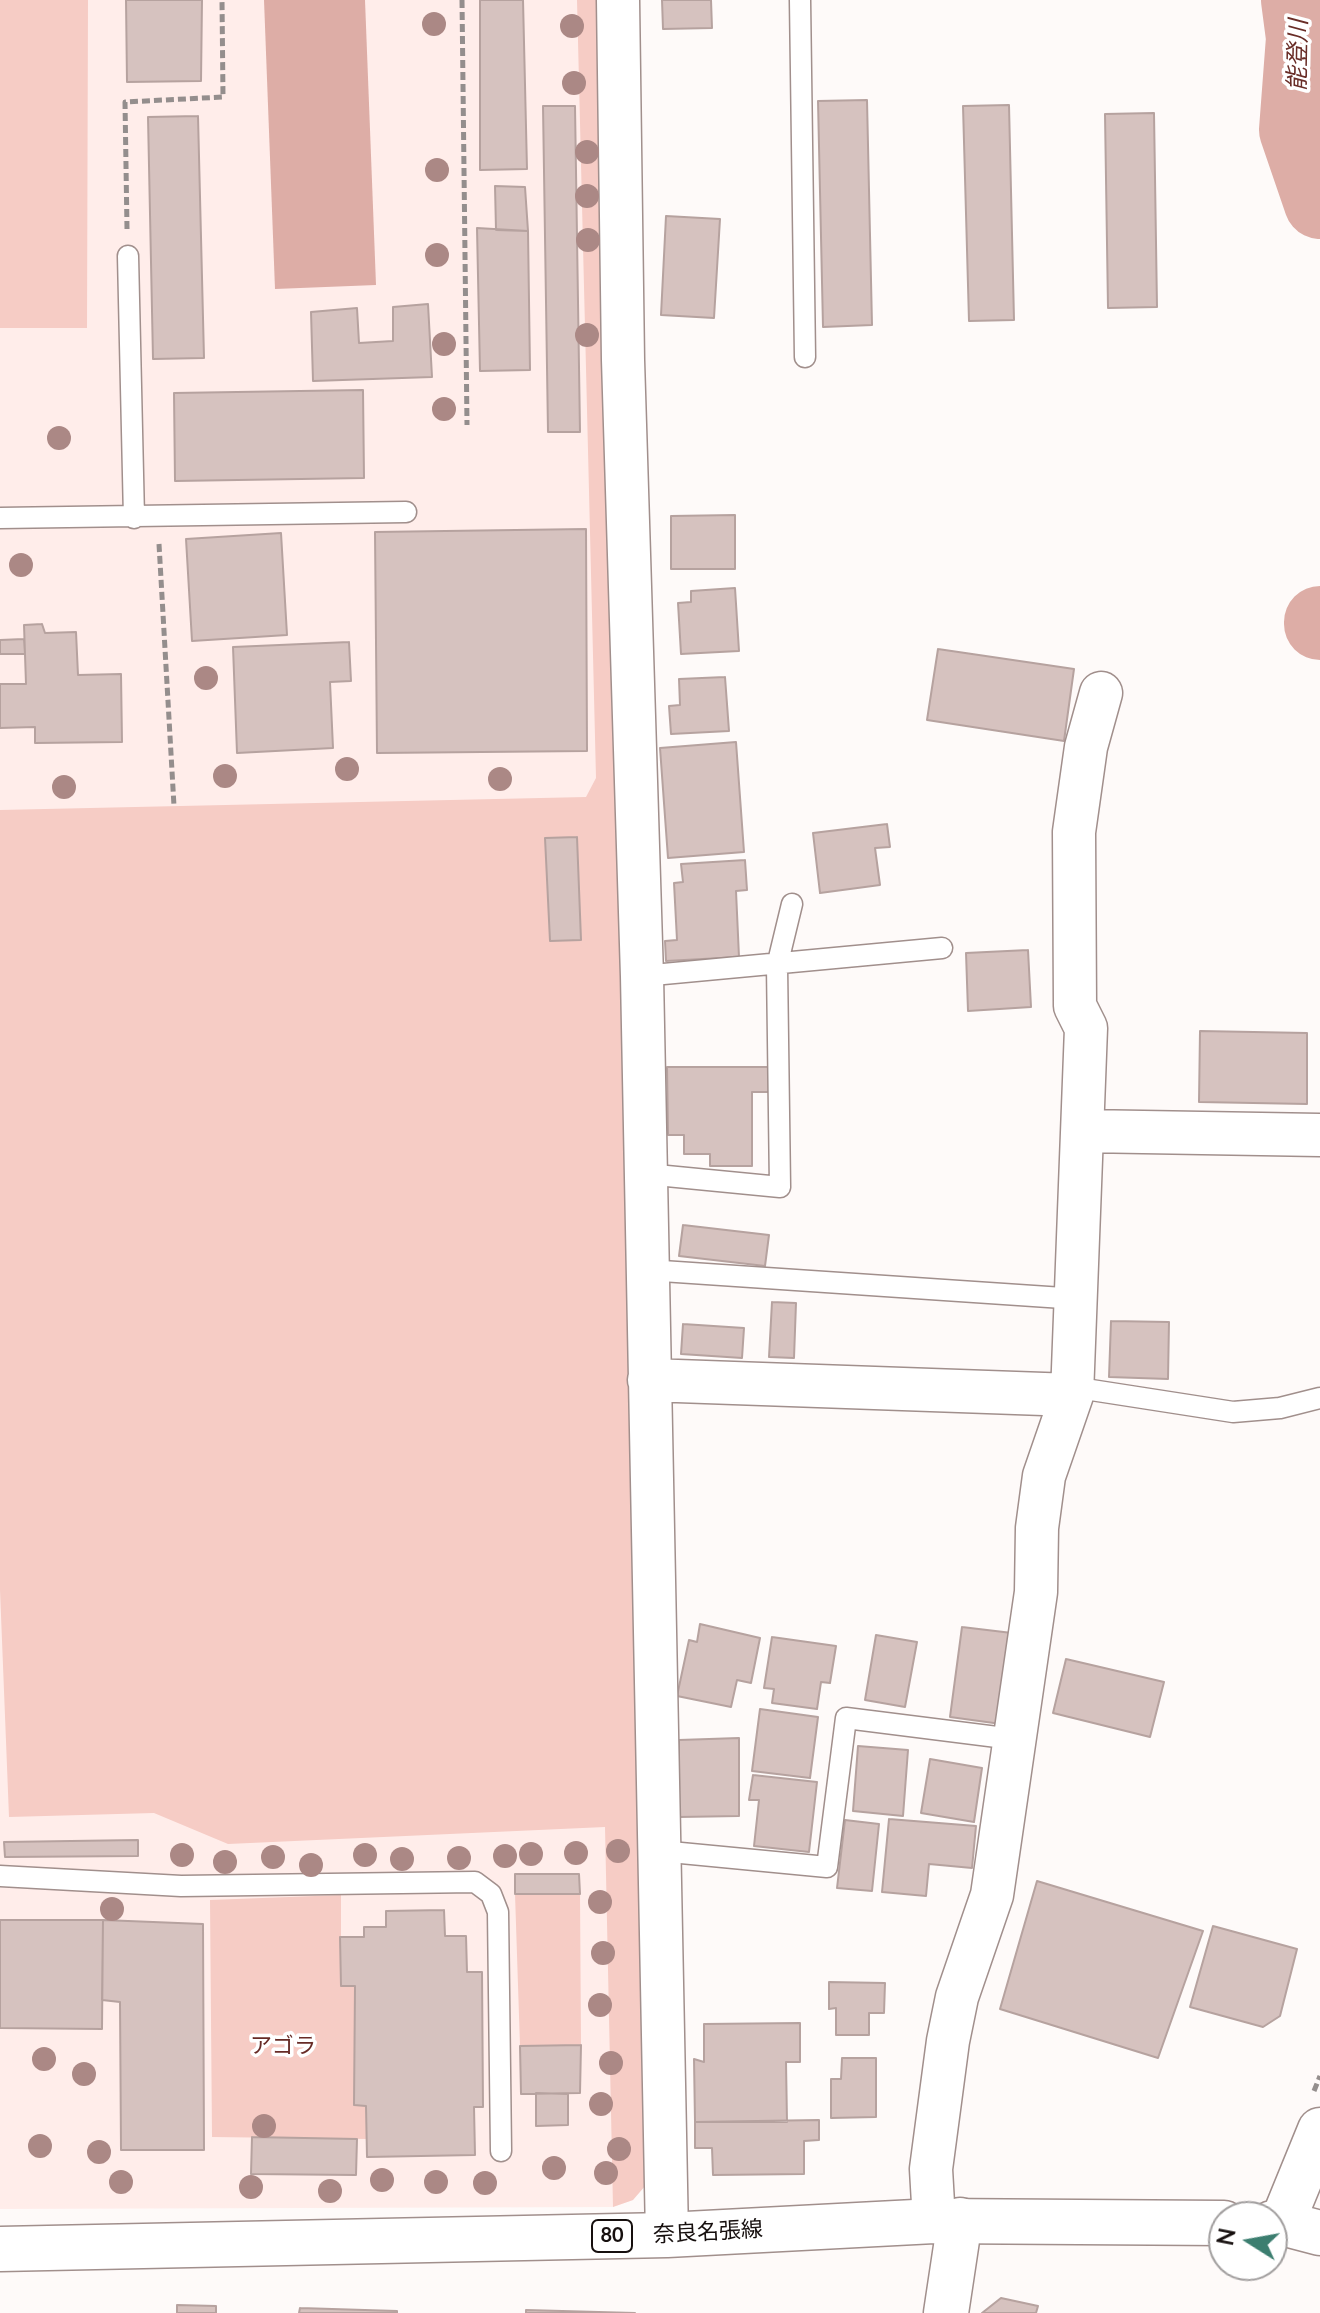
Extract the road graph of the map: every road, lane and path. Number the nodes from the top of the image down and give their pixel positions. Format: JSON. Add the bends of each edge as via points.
{"nodes":[{"id":1,"x":222,"y":0,"type":"edge"},
{"id":2,"x":462,"y":0,"type":"edge"},
{"id":3,"x":618,"y":0,"type":"edge"},
{"id":4,"x":800,"y":0,"type":"edge"},
{"id":5,"x":128,"y":256,"type":"joint"},
{"id":6,"x":805,"y":357,"type":"dead end"},
{"id":7,"x":467,"y":425,"type":"dead end"},
{"id":8,"x":406,"y":512,"type":"dead end"},
{"id":9,"x":0,"y":518,"type":"edge"},
{"id":10,"x":134,"y":518,"type":"junction"},
{"id":11,"x":158,"y":518,"type":"junction"},
{"id":12,"x":1101,"y":693,"type":"dead end"},
{"id":13,"x":174,"y":806,"type":"dead end"},
{"id":14,"x":792,"y":904,"type":"dead end"},
{"id":15,"x":942,"y":948,"type":"dead end"},
{"id":16,"x":777,"y":966,"type":"junction"},
{"id":17,"x":642,"y":976,"type":"junction"},
{"id":18,"x":1084,"y":1131,"type":"junction"},
{"id":19,"x":1320,"y":1135,"type":"edge"},
{"id":20,"x":646,"y":1174,"type":"junction"},
{"id":21,"x":647,"y":1270,"type":"junction"},
{"id":22,"x":1078,"y":1299,"type":"junction"},
{"id":23,"x":649,"y":1380,"type":"junction"},
{"id":24,"x":1072,"y":1391,"type":"junction"},
{"id":25,"x":1320,"y":1398,"type":"edge"},
{"id":26,"x":1013,"y":1739,"type":"junction"},
{"id":27,"x":660,"y":1851,"type":"junction"},
{"id":28,"x":0,"y":1876,"type":"edge"},
{"id":29,"x":1320,"y":2130,"type":"edge"},
{"id":30,"x":501,"y":2151,"type":"dead end"},
{"id":31,"x":947,"y":2220,"type":"junction"},
{"id":32,"x":1208,"y":2223,"type":"edge"},
{"id":33,"x":1291,"y":2226,"type":"edge"},
{"id":34,"x":667,"y":2235,"type":"junction"},
{"id":35,"x":0,"y":2249,"type":"edge"},
{"id":36,"x":946,"y":2313,"type":"edge"}],
"edges":[{"from":1,"to":5,"type":"path","via":[[223,97],[125,102]]},
{"from":2,"to":7,"type":"path"},
{"from":3,"to":17,"type":"street"},
{"from":4,"to":6,"type":"lane"},
{"from":5,"to":10,"type":"lane"},
{"from":8,"to":11,"type":"lane"},
{"from":9,"to":10,"type":"lane"},
{"from":10,"to":11,"type":"lane"},
{"from":11,"to":13,"type":"path"},
{"from":12,"to":18,"type":"street","via":[[1086,747],[1074,832],[1075,1006],[1086,1028]]},
{"from":14,"to":16,"type":"lane"},
{"from":15,"to":16,"type":"lane"},
{"from":16,"to":17,"type":"lane"},
{"from":16,"to":20,"type":"lane","via":[[780,1187]]},
{"from":17,"to":20,"type":"street"},
{"from":18,"to":19,"type":"street"},
{"from":18,"to":22,"type":"street"},
{"from":20,"to":21,"type":"street"},
{"from":21,"to":22,"type":"lane"},
{"from":21,"to":23,"type":"street"},
{"from":22,"to":24,"type":"street"},
{"from":23,"to":24,"type":"street"},
{"from":23,"to":27,"type":"street"},
{"from":24,"to":25,"type":"lane","via":[[1233,1412]]},
{"from":24,"to":26,"type":"street","via":[[1044,1476],[1036,1592]]},
{"from":26,"to":27,"type":"lane","via":[[846,1718],[827,1867]]},
{"from":26,"to":31,"type":"street","via":[[992,1895],[957,1997],[948,2041],[931,2169]]},
{"from":27,"to":34,"type":"street"},
{"from":28,"to":30,"type":"lane","via":[[181,1886],[475,1882],[491,1894],[498,1912]]},
{"from":29,"to":33,"type":"main road"},
{"from":31,"to":32,"type":"main road","name":"奈良名張線","number":"80"},
{"from":31,"to":34,"type":"main road","name":"奈良名張線","number":"80"},
{"from":31,"to":36,"type":"main road"},
{"from":34,"to":35,"type":"main road","name":"奈良名張線","number":"80"}]}
